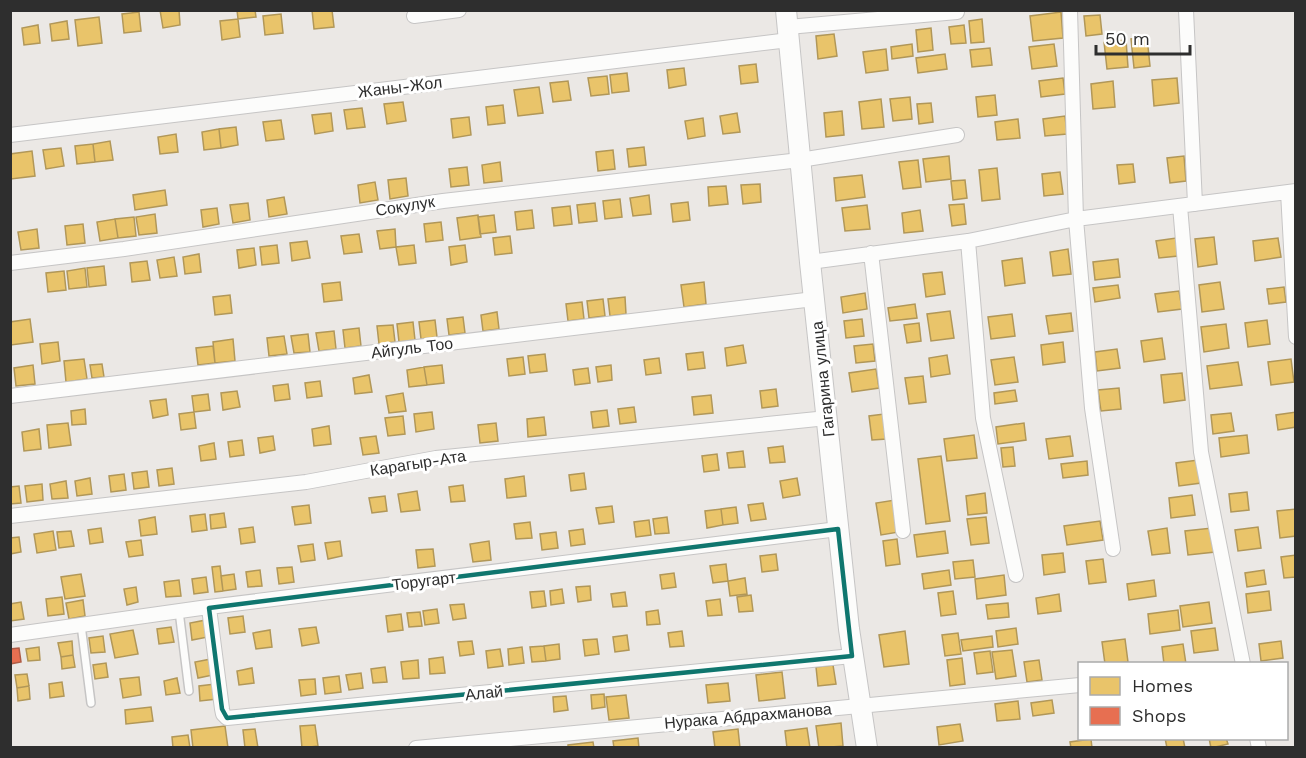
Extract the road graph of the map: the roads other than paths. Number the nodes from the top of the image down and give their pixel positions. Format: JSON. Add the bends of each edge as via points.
{"nodes":[{"id":1,"x":459,"y":10,"type":"edge"},
{"id":2,"x":1070,"y":10,"type":"edge"},
{"id":3,"x":1186,"y":10,"type":"edge"},
{"id":4,"x":957,"y":12,"type":"edge"},
{"id":5,"x":414,"y":16,"type":"dead end"},
{"id":6,"x":788,"y":26,"type":"edge"},
{"id":7,"x":10,"y":135,"type":"edge"},
{"id":8,"x":957,"y":135,"type":"dead end"},
{"id":9,"x":800,"y":160,"type":"junction"},
{"id":10,"x":1292,"y":192,"type":"edge"},
{"id":11,"x":1195,"y":204,"type":"junction"},
{"id":12,"x":1180,"y":206,"type":"junction"},
{"id":13,"x":1076,"y":219,"type":"junction"},
{"id":14,"x":968,"y":241,"type":"junction"},
{"id":15,"x":871,"y":254,"type":"junction"},
{"id":16,"x":810,"y":262,"type":"junction"},
{"id":17,"x":10,"y":263,"type":"edge"},
{"id":18,"x":814,"y":299,"type":"junction"},
{"id":19,"x":1296,"y":337,"type":"edge"},
{"id":20,"x":10,"y":396,"type":"edge"},
{"id":21,"x":827,"y":418,"type":"junction"},
{"id":22,"x":10,"y":516,"type":"edge"},
{"id":23,"x":838,"y":529,"type":"junction"},
{"id":24,"x":903,"y":531,"type":"dead end"},
{"id":25,"x":1113,"y":549,"type":"dead end"},
{"id":26,"x":1016,"y":575,"type":"dead end"},
{"id":27,"x":209,"y":608,"type":"junction"},
{"id":28,"x":179,"y":611,"type":"junction"},
{"id":29,"x":81,"y":625,"type":"junction"},
{"id":30,"x":10,"y":635,"type":"edge"},
{"id":31,"x":852,"y":657,"type":"junction"},
{"id":32,"x":1243,"y":662,"type":"edge"},
{"id":33,"x":1078,"y":685,"type":"edge"},
{"id":34,"x":189,"y":691,"type":"dead end"},
{"id":35,"x":91,"y":704,"type":"dead end"},
{"id":36,"x":860,"y":706,"type":"junction"},
{"id":37,"x":416,"y":747,"type":"edge"},
{"id":38,"x":867,"y":747,"type":"edge"}],
"edges":[{"from":1,"to":5,"type":"street"},
{"from":2,"to":13,"type":"street"},
{"from":3,"to":11,"type":"street"},
{"from":4,"to":6,"type":"street","name":"Жаны-Жол"},
{"from":6,"to":7,"type":"street","name":"Жаны-Жол"},
{"from":6,"to":9,"type":"main road","name":"Гагарина улица"},
{"from":8,"to":9,"type":"street","name":"Сокулук"},
{"from":9,"to":16,"type":"main road","name":"Гагарина улица"},
{"from":9,"to":17,"type":"street","name":"Сокулук","via":[[443,201]]},
{"from":10,"to":11,"type":"street"},
{"from":10,"to":19,"type":"street"},
{"from":11,"to":12,"type":"street"},
{"from":12,"to":13,"type":"street"},
{"from":12,"to":32,"type":"street","via":[[1201,452]]},
{"from":13,"to":14,"type":"street"},
{"from":13,"to":25,"type":"street","via":[[1092,408]]},
{"from":14,"to":15,"type":"street"},
{"from":14,"to":26,"type":"street","via":[[983,418]]},
{"from":15,"to":16,"type":"street"},
{"from":15,"to":24,"type":"street"},
{"from":16,"to":18,"type":"main road","name":"Гагарина улица"},
{"from":18,"to":20,"type":"street","name":"Айгуль Тоо"},
{"from":18,"to":21,"type":"main road","name":"Гагарина улица"},
{"from":21,"to":22,"type":"street","name":"Карагыр-Ата","via":[[436,458],[306,482]]},
{"from":21,"to":23,"type":"main road","name":"Гагарина улица"},
{"from":23,"to":27,"type":"street","name":"Торугарт"},
{"from":23,"to":31,"type":"main road","name":"Гагарина улица"},
{"from":27,"to":28,"type":"street","name":"Торугарт"},
{"from":27,"to":31,"type":"street","name":"Алай","via":[[222,709],[227,718]]},
{"from":28,"to":29,"type":"street","name":"Торугарт"},
{"from":28,"to":34,"type":"lane"},
{"from":29,"to":30,"type":"street","name":"Торугарт"},
{"from":29,"to":35,"type":"lane"},
{"from":31,"to":36,"type":"main road","name":"Гагарина улица"},
{"from":33,"to":36,"type":"street","name":"Нурака Абдрахманова"},
{"from":36,"to":37,"type":"street","name":"Нурака Абдрахманова"},
{"from":36,"to":38,"type":"main road","name":"Гагарина улица"}]}
